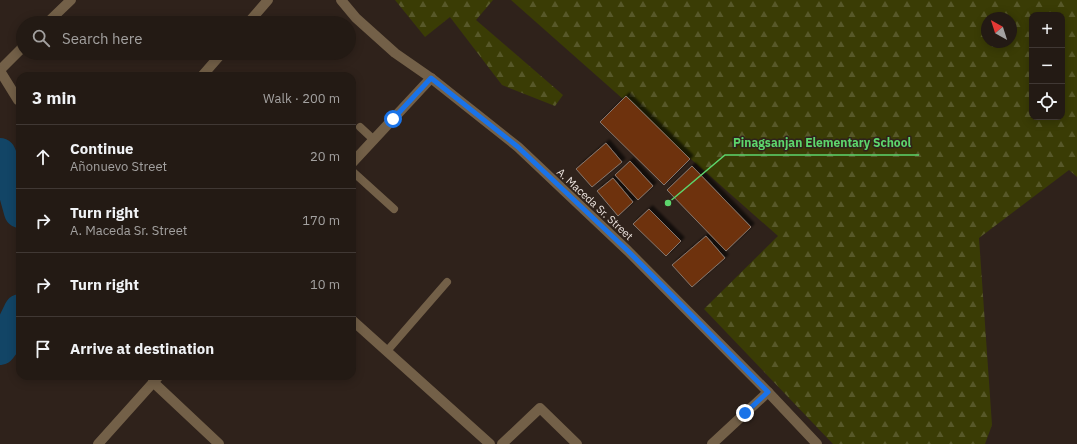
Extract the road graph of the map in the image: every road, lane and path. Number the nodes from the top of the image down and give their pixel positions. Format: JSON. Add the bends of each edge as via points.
{"nodes":[{"id":1,"x":71,"y":0,"type":"edge"},
{"id":2,"x":268,"y":0,"type":"edge"},
{"id":3,"x":341,"y":0,"type":"edge"},
{"id":4,"x":54,"y":16,"type":"edge"},
{"id":5,"x":254,"y":16,"type":"edge"},
{"id":6,"x":354,"y":16,"type":"edge"},
{"id":7,"x":356,"y":18,"type":"edge"},
{"id":8,"x":16,"y":54,"type":"edge"},
{"id":9,"x":216,"y":60,"type":"edge"},
{"id":10,"x":0,"y":70,"type":"edge"},
{"id":11,"x":205,"y":72,"type":"edge"},
{"id":12,"x":431,"y":78,"type":"junction"},
{"id":13,"x":16,"y":97,"type":"edge"},
{"id":14,"x":360,"y":127,"type":"dead end"},
{"id":15,"x":374,"y":140,"type":"junction"},
{"id":16,"x":356,"y":159,"type":"edge"},
{"id":17,"x":356,"y":175,"type":"edge"},
{"id":18,"x":394,"y":209,"type":"dead end"},
{"id":19,"x":447,"y":282,"type":"dead end"},
{"id":20,"x":356,"y":324,"type":"edge"},
{"id":21,"x":386,"y":351,"type":"junction"},
{"id":22,"x":155,"y":380,"type":"edge"},
{"id":23,"x":157,"y":380,"type":"edge"},
{"id":24,"x":768,"y":392,"type":"junction"},
{"id":25,"x":98,"y":444,"type":"edge"},
{"id":26,"x":219,"y":444,"type":"edge"},
{"id":27,"x":490,"y":444,"type":"edge"},
{"id":28,"x":502,"y":444,"type":"edge"},
{"id":29,"x":577,"y":444,"type":"edge"},
{"id":30,"x":712,"y":444,"type":"edge"},
{"id":31,"x":817,"y":444,"type":"edge"}],
"edges":[{"from":1,"to":4,"type":"street"},
{"from":2,"to":5,"type":"street"},
{"from":3,"to":6,"type":"street","name":"A. Maceda Sr. Street"},
{"from":7,"to":12,"type":"street","name":"A. Maceda Sr. Street","via":[[395,53]]},
{"from":8,"to":10,"type":"street"},
{"from":9,"to":11,"type":"street"},
{"from":10,"to":13,"type":"street"},
{"from":12,"to":15,"type":"street"},
{"from":12,"to":24,"type":"street","name":"A. Maceda Sr. Street","via":[[518,147],[628,251]]},
{"from":14,"to":15,"type":"lane"},
{"from":15,"to":16,"type":"street"},
{"from":17,"to":18,"type":"lane"},
{"from":19,"to":21,"type":"lane"},
{"from":20,"to":21,"type":"street"},
{"from":21,"to":27,"type":"street"},
{"from":22,"to":25,"type":"street"},
{"from":23,"to":26,"type":"street"},
{"from":24,"to":30,"type":"street"},
{"from":24,"to":31,"type":"street","name":"A. Maceda Sr. Street"},
{"from":28,"to":29,"type":"street","via":[[540,408]]}]}
